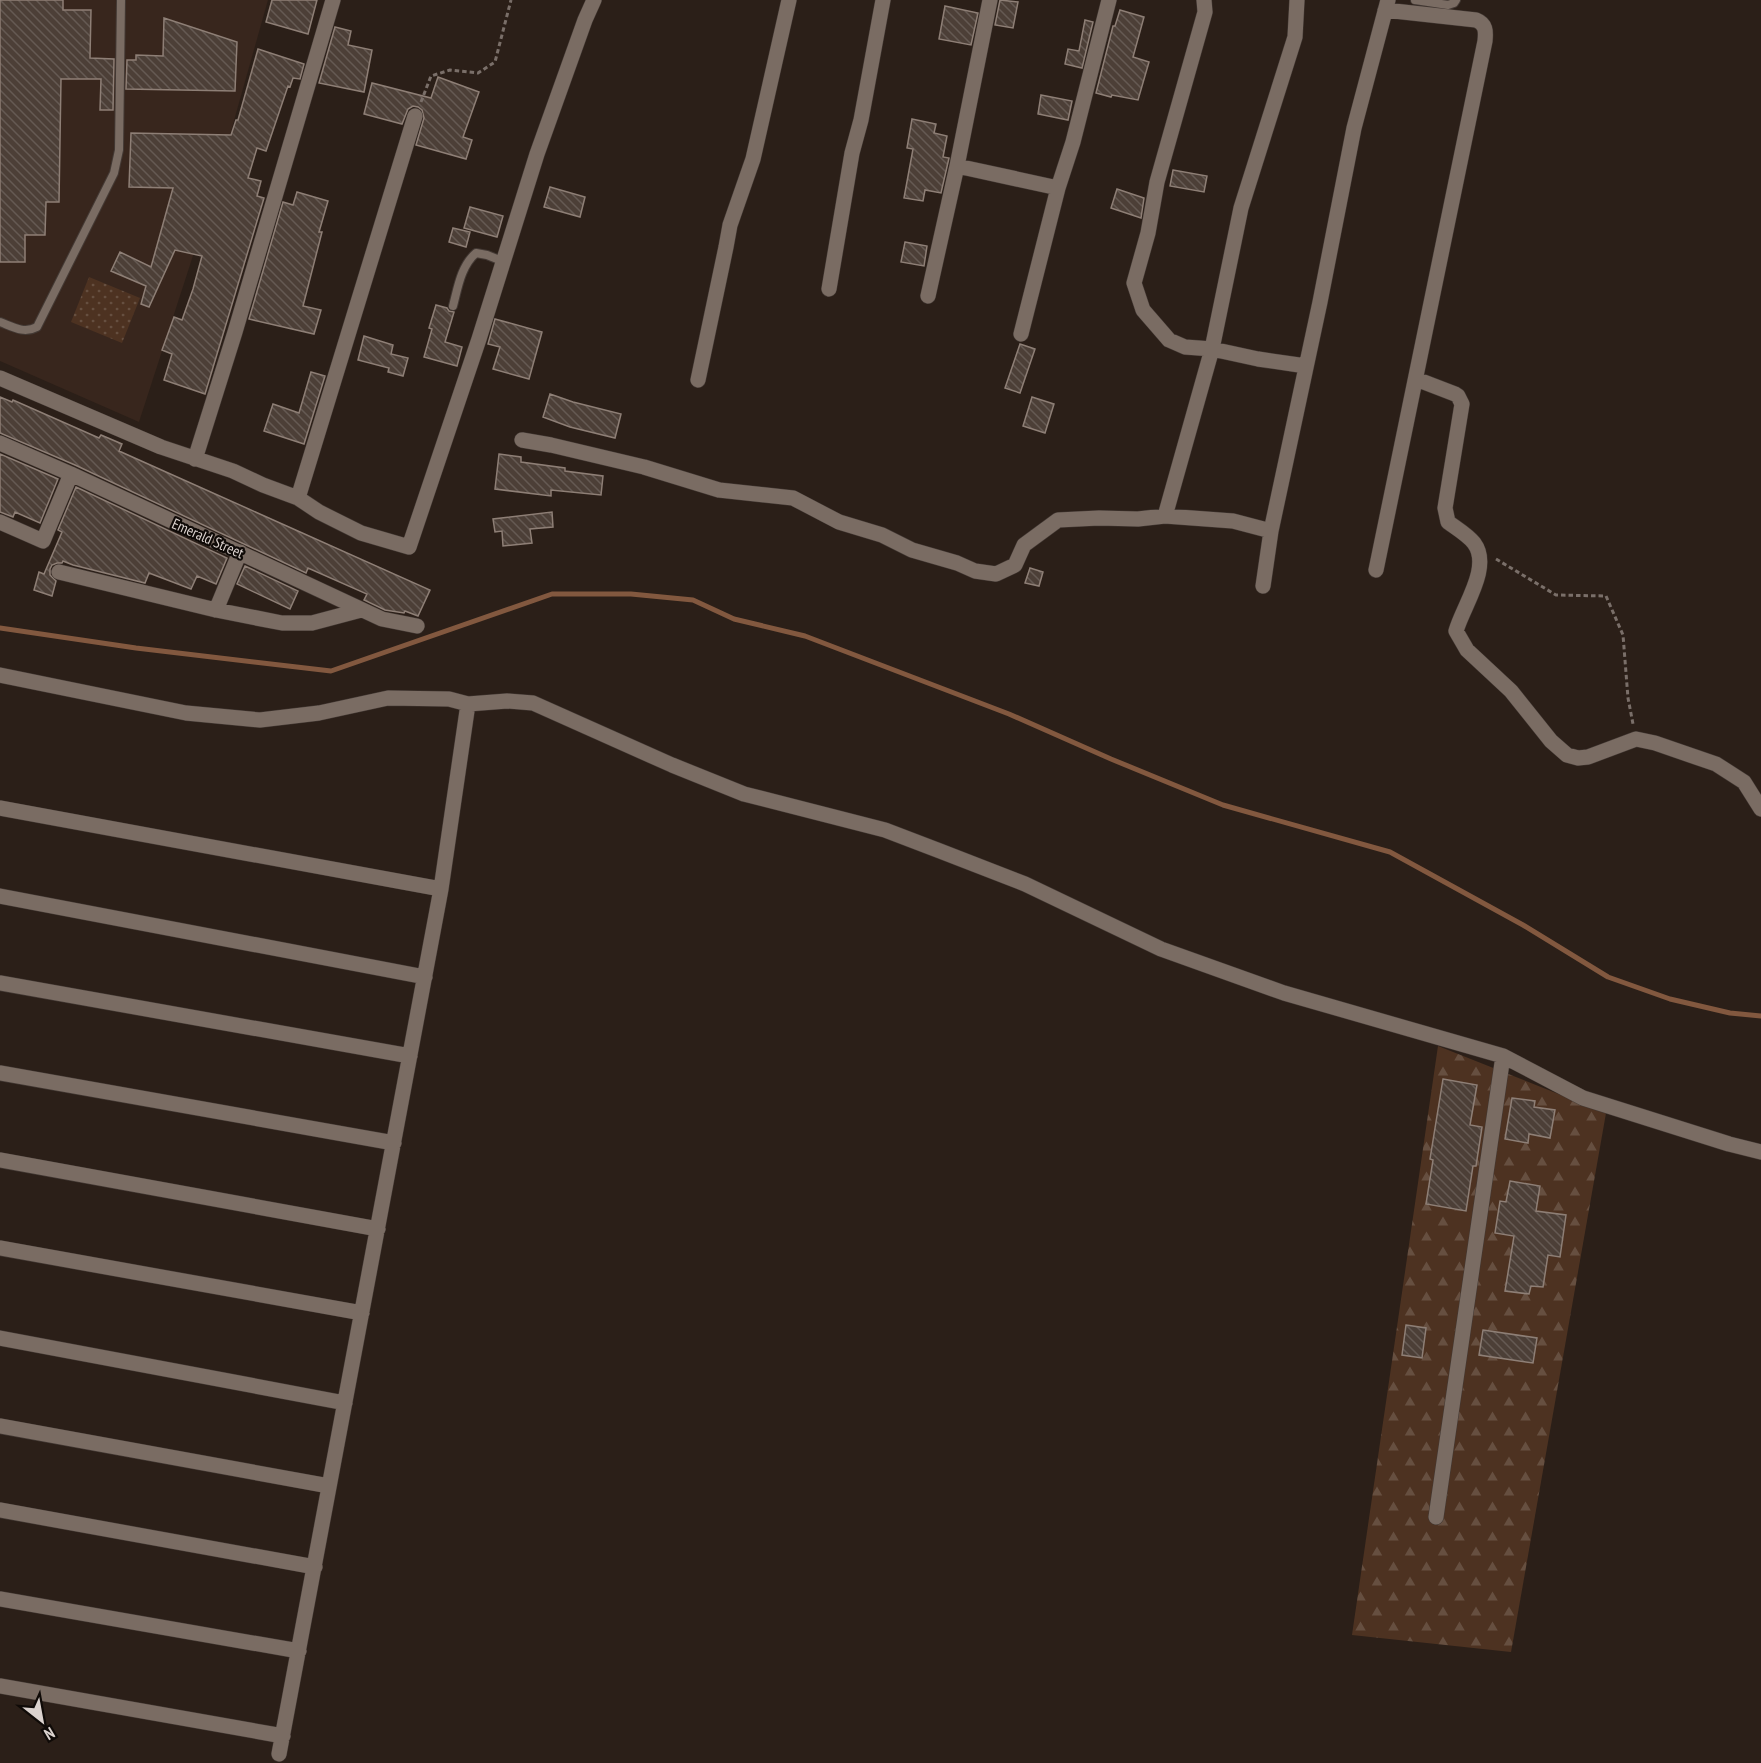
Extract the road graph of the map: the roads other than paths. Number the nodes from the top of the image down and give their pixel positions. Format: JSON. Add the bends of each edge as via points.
{"nodes":[{"id":1,"x":121,"y":0,"type":"edge"},
{"id":2,"x":333,"y":0,"type":"edge"},
{"id":3,"x":594,"y":0,"type":"edge"},
{"id":4,"x":789,"y":0,"type":"edge"},
{"id":5,"x":883,"y":0,"type":"edge"},
{"id":6,"x":990,"y":0,"type":"edge"},
{"id":7,"x":1109,"y":0,"type":"edge"},
{"id":8,"x":1204,"y":0,"type":"edge"},
{"id":9,"x":1297,"y":0,"type":"edge"},
{"id":10,"x":1415,"y":0,"type":"edge"},
{"id":11,"x":1456,"y":0,"type":"edge"},
{"id":12,"x":1386,"y":5,"type":"edge"},
{"id":13,"x":415,"y":116,"type":"road end"},
{"id":14,"x":957,"y":166,"type":"junction"},
{"id":15,"x":1058,"y":188,"type":"junction"},
{"id":16,"x":502,"y":261,"type":"junction"},
{"id":17,"x":829,"y":289,"type":"dead end"},
{"id":18,"x":928,"y":296,"type":"dead end"},
{"id":19,"x":453,"y":306,"type":"dead end"},
{"id":20,"x":0,"y":322,"type":"edge"},
{"id":21,"x":1020,"y":334,"type":"dead end"},
{"id":22,"x":1212,"y":349,"type":"junction"},
{"id":23,"x":1306,"y":366,"type":"junction"},
{"id":24,"x":0,"y":378,"type":"edge"},
{"id":25,"x":1416,"y":379,"type":"junction"},
{"id":26,"x":698,"y":380,"type":"dead end"},
{"id":27,"x":522,"y":440,"type":"dead end"},
{"id":28,"x":0,"y":443,"type":"edge"},
{"id":29,"x":195,"y":459,"type":"junction"},
{"id":30,"x":71,"y":474,"type":"junction"},
{"id":31,"x":298,"y":498,"type":"junction"},
{"id":32,"x":1165,"y":516,"type":"junction"},
{"id":33,"x":0,"y":522,"type":"edge"},
{"id":34,"x":1271,"y":531,"type":"junction"},
{"id":35,"x":240,"y":552,"type":"junction"},
{"id":36,"x":1376,"y":570,"type":"dead end"},
{"id":37,"x":59,"y":572,"type":"dead end"},
{"id":38,"x":1263,"y":586,"type":"dead end"},
{"id":39,"x":216,"y":610,"type":"junction"},
{"id":40,"x":361,"y":610,"type":"junction"},
{"id":41,"x":417,"y":626,"type":"dead end"},
{"id":42,"x":0,"y":675,"type":"edge"},
{"id":43,"x":468,"y":704,"type":"junction"},
{"id":44,"x":0,"y":808,"type":"edge"},
{"id":45,"x":1761,"y":809,"type":"edge"},
{"id":46,"x":441,"y":889,"type":"junction"},
{"id":47,"x":0,"y":896,"type":"edge"},
{"id":48,"x":425,"y":977,"type":"junction"},
{"id":49,"x":0,"y":983,"type":"edge"},
{"id":50,"x":410,"y":1056,"type":"junction"},
{"id":51,"x":1503,"y":1056,"type":"junction"},
{"id":52,"x":0,"y":1073,"type":"edge"},
{"id":53,"x":394,"y":1143,"type":"junction"},
{"id":54,"x":1761,"y":1152,"type":"edge"},
{"id":55,"x":0,"y":1160,"type":"edge"},
{"id":56,"x":378,"y":1229,"type":"junction"},
{"id":57,"x":0,"y":1248,"type":"edge"},
{"id":58,"x":362,"y":1313,"type":"junction"},
{"id":59,"x":0,"y":1338,"type":"edge"},
{"id":60,"x":345,"y":1403,"type":"junction"},
{"id":61,"x":0,"y":1426,"type":"edge"},
{"id":62,"x":329,"y":1486,"type":"junction"},
{"id":63,"x":0,"y":1510,"type":"edge"},
{"id":64,"x":1436,"y":1517,"type":"dead end"},
{"id":65,"x":315,"y":1567,"type":"junction"},
{"id":66,"x":0,"y":1599,"type":"edge"},
{"id":67,"x":298,"y":1651,"type":"junction"},
{"id":68,"x":0,"y":1686,"type":"edge"},
{"id":69,"x":283,"y":1736,"type":"junction"},
{"id":70,"x":279,"y":1754,"type":"dead end"}],
"edges":[{"from":1,"to":20,"type":"lane","via":[[118,150],[114,173],[38,327],[19,330]]},
{"from":2,"to":29,"type":"street"},
{"from":3,"to":16,"type":"street"},
{"from":4,"to":26,"type":"street","via":[[753,159],[730,225]]},
{"from":5,"to":17,"type":"street"},
{"from":6,"to":14,"type":"street"},
{"from":7,"to":15,"type":"street"},
{"from":8,"to":22,"type":"street","via":[[1205,12],[1157,182],[1134,283],[1143,310],[1169,340],[1185,347]]},
{"from":9,"to":22,"type":"street","via":[[1295,37],[1241,208]]},
{"from":10,"to":11,"type":"lane","via":[[1448,5]]},
{"from":12,"to":23,"type":"street","via":[[1354,128]]},
{"from":12,"to":25,"type":"street","via":[[1476,20],[1486,31]]},
{"from":13,"to":31,"type":"street"},
{"from":14,"to":15,"type":"street"},
{"from":14,"to":18,"type":"street"},
{"from":15,"to":21,"type":"street"},
{"from":16,"to":19,"type":"lane","via":[[477,253],[470,258]]},
{"from":16,"to":31,"type":"street","via":[[414,548],[361,533]]},
{"from":22,"to":23,"type":"street"},
{"from":22,"to":32,"type":"street"},
{"from":23,"to":34,"type":"street"},
{"from":24,"to":29,"type":"street"},
{"from":25,"to":36,"type":"street"},
{"from":25,"to":45,"type":"street","via":[[1455,394],[1462,404],[1445,508],[1448,522],[1473,542],[1479,554],[1477,581],[1456,631],[1467,650],[1511,691],[1551,741],[1568,755],[1588,757],[1636,740],[1655,743],[1716,764],[1744,782]]},
{"from":27,"to":32,"type":"street","via":[[644,467],[719,490],[793,498],[839,522],[882,535],[912,550],[996,574],[1015,565],[1024,545],[1058,520]]},
{"from":28,"to":30,"type":"street","name":"Emerald Street"},
{"from":29,"to":31,"type":"street"},
{"from":30,"to":33,"type":"street","via":[[44,541]]},
{"from":30,"to":35,"type":"street","name":"Emerald Street"},
{"from":32,"to":34,"type":"street","via":[[1233,521]]},
{"from":34,"to":38,"type":"street"},
{"from":35,"to":39,"type":"street"},
{"from":35,"to":40,"type":"street","name":"Emerald Street"},
{"from":37,"to":39,"type":"street"},
{"from":39,"to":40,"type":"street","via":[[282,623],[312,623]]},
{"from":40,"to":41,"type":"street","name":"Emerald Street"},
{"from":42,"to":43,"type":"street","via":[[186,713],[260,720],[319,713],[388,698],[449,699]]},
{"from":43,"to":46,"type":"street"},
{"from":43,"to":51,"type":"street","via":[[507,700],[533,703],[744,794],[885,830],[1025,884],[1161,949],[1284,993]]},
{"from":44,"to":46,"type":"street"},
{"from":46,"to":48,"type":"street"},
{"from":47,"to":48,"type":"street"},
{"from":48,"to":50,"type":"street"},
{"from":49,"to":50,"type":"street"},
{"from":50,"to":53,"type":"street"},
{"from":51,"to":54,"type":"street","via":[[1583,1098]]},
{"from":51,"to":64,"type":"street"},
{"from":52,"to":53,"type":"street"},
{"from":53,"to":56,"type":"street"},
{"from":55,"to":56,"type":"street"},
{"from":56,"to":58,"type":"street"},
{"from":57,"to":58,"type":"street"},
{"from":58,"to":60,"type":"street"},
{"from":59,"to":60,"type":"street"},
{"from":60,"to":62,"type":"street"},
{"from":61,"to":62,"type":"street"},
{"from":62,"to":65,"type":"street"},
{"from":63,"to":65,"type":"street"},
{"from":65,"to":67,"type":"street"},
{"from":66,"to":67,"type":"street"},
{"from":67,"to":69,"type":"street"},
{"from":68,"to":69,"type":"street"},
{"from":69,"to":70,"type":"street"}]}
